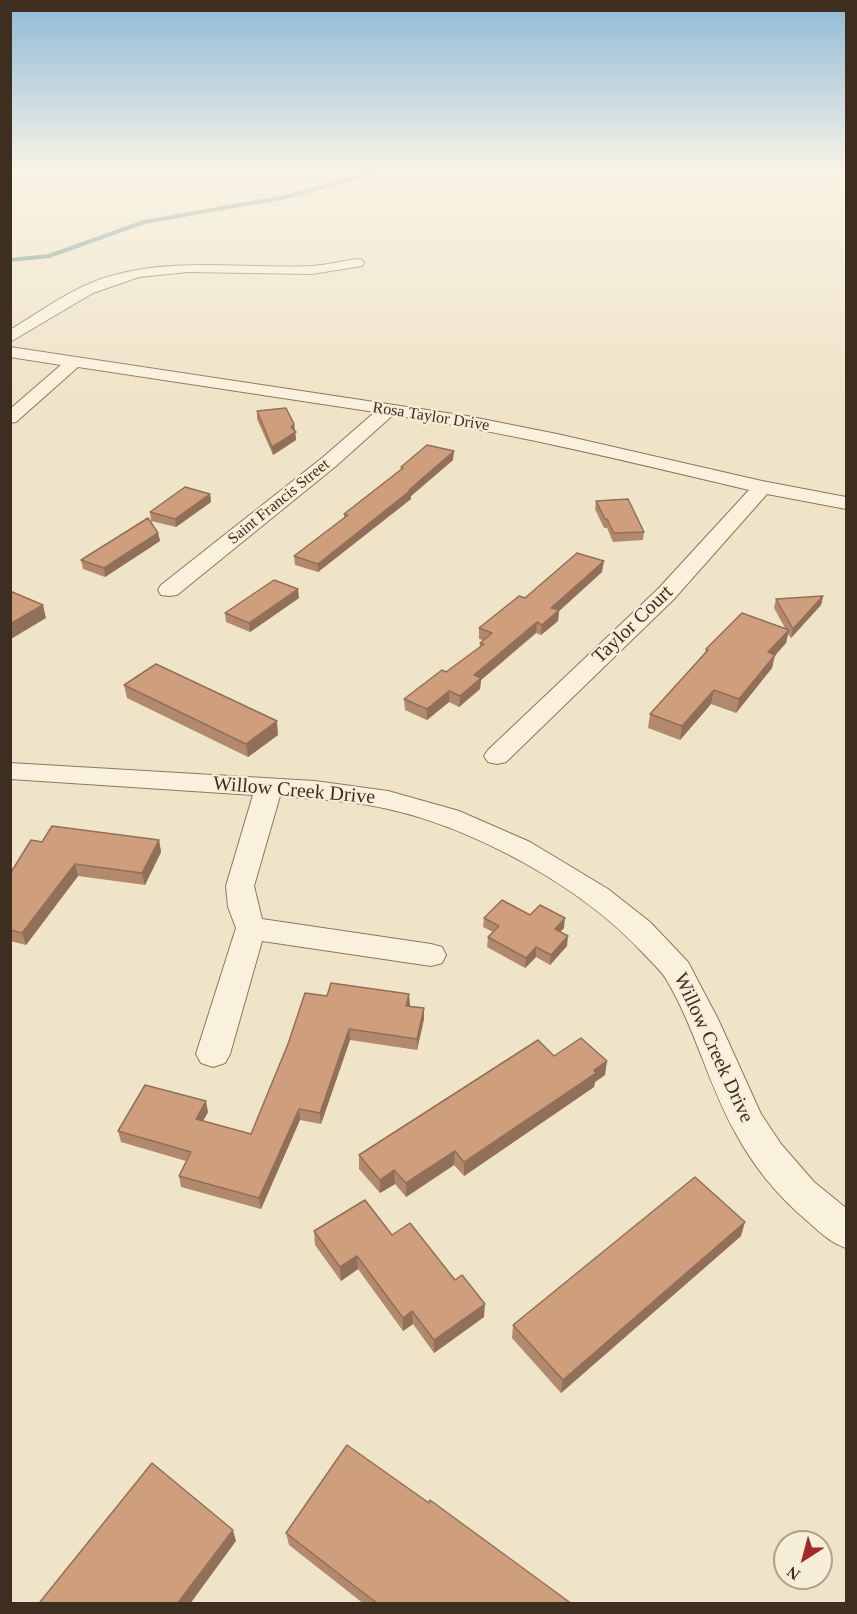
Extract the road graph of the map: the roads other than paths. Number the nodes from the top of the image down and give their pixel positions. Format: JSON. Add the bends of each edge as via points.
{"nodes":[{"id":1,"x":357,"y":263,"type":"dead end"},
{"id":2,"x":10,"y":338,"type":"edge"},
{"id":3,"x":10,"y":352,"type":"edge"},
{"id":4,"x":74,"y":362,"type":"junction"},
{"id":5,"x":387,"y":411,"type":"junction"},
{"id":6,"x":10,"y":418,"type":"edge"},
{"id":7,"x":762,"y":487,"type":"junction"},
{"id":8,"x":846,"y":503,"type":"edge"},
{"id":9,"x":169,"y":590,"type":"dead end"},
{"id":10,"x":497,"y":756,"type":"dead end"},
{"id":11,"x":10,"y":771,"type":"edge"},
{"id":12,"x":269,"y":787,"type":"junction"},
{"id":13,"x":251,"y":928,"type":"junction"},
{"id":14,"x":431,"y":955,"type":"dead end"},
{"id":15,"x":213,"y":1054,"type":"dead end"},
{"id":16,"x":846,"y":1231,"type":"edge"}],
"edges":[{"from":1,"to":2,"type":"street","via":[[312,270],[208,267],[133,274],[92,288]]},
{"from":3,"to":4,"type":"street","name":"Rosa Taylor Drive"},
{"from":4,"to":5,"type":"street","name":"Rosa Taylor Drive"},
{"from":4,"to":6,"type":"street"},
{"from":5,"to":7,"type":"street","name":"Rosa Taylor Drive","via":[[557,439]]},
{"from":5,"to":9,"type":"street","name":"Saint Francis Street"},
{"from":7,"to":8,"type":"street","name":"Rosa Taylor Drive"},
{"from":7,"to":10,"type":"street","name":"Taylor Court","via":[[666,594]]},
{"from":11,"to":12,"type":"street","name":"Willow Creek Drive"},
{"from":12,"to":13,"type":"street","via":[[240,886]]},
{"from":12,"to":16,"type":"street","name":"Willow Creek Drive","via":[[388,800],[449,817],[520,849],[598,896],[639,930],[677,970],[747,1122],[768,1155],[801,1193]]},
{"from":13,"to":14,"type":"street"},
{"from":13,"to":15,"type":"street"}]}
